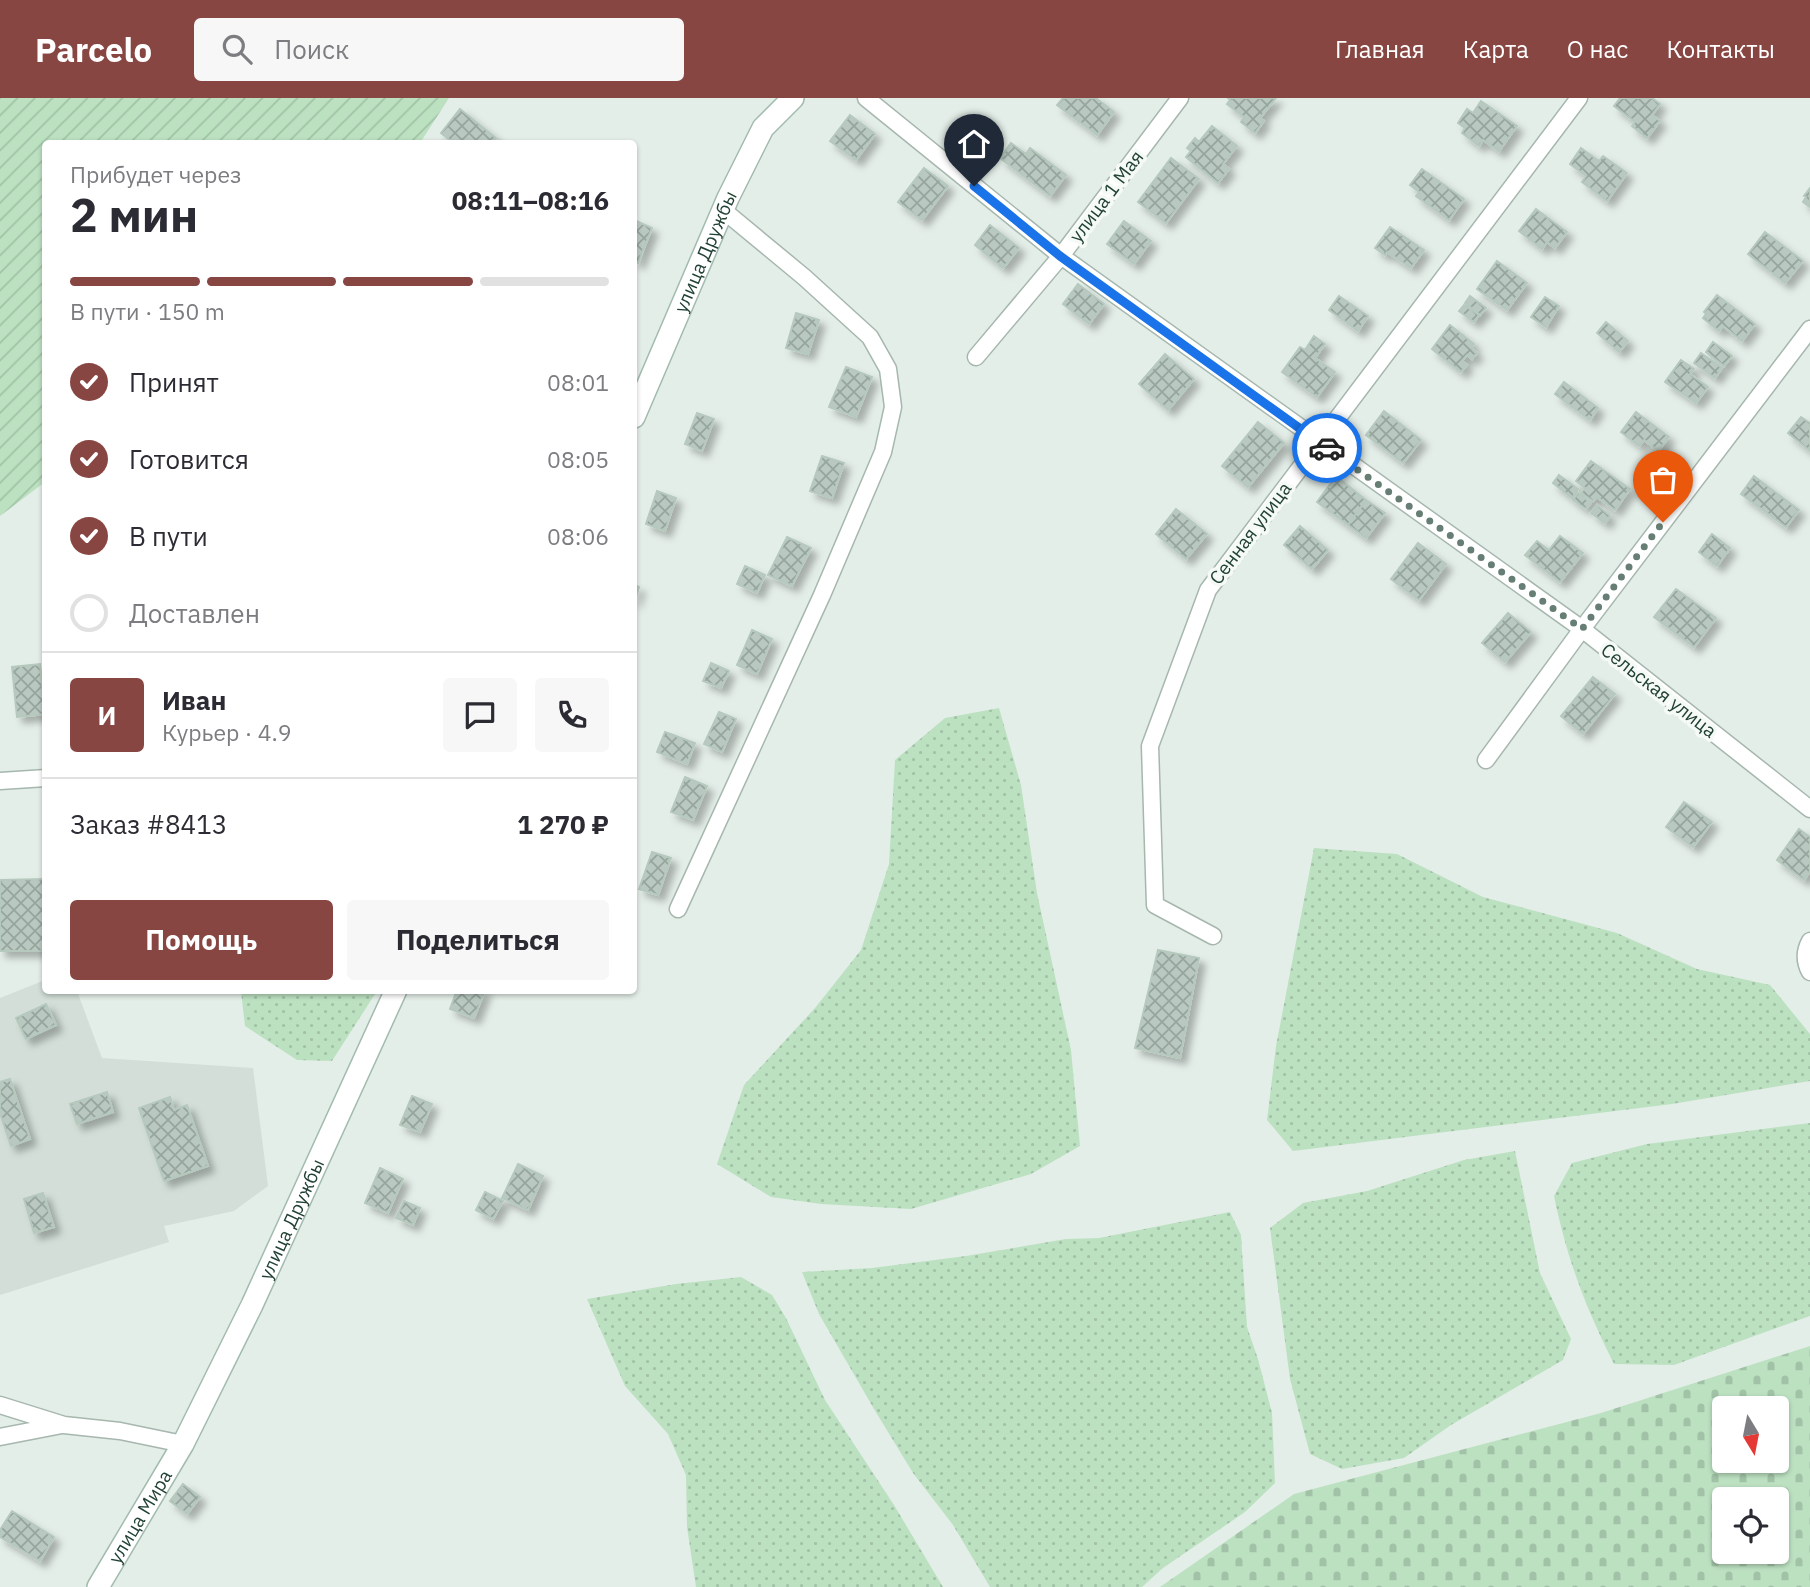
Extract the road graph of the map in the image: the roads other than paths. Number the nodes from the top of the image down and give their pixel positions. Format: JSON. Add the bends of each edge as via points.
{"nodes":[{"id":1,"x":793,"y":98,"type":"edge"},
{"id":2,"x":866,"y":98,"type":"edge"},
{"id":3,"x":1180,"y":98,"type":"edge"},
{"id":4,"x":1579,"y":98,"type":"edge"},
{"id":5,"x":723,"y":210,"type":"junction"},
{"id":6,"x":1060,"y":256,"type":"junction"},
{"id":7,"x":1810,"y":329,"type":"edge"},
{"id":8,"x":976,"y":357,"type":"dead end"},
{"id":9,"x":637,"y":410,"type":"edge"},
{"id":10,"x":1318,"y":441,"type":"junction"},
{"id":11,"x":1582,"y":629,"type":"junction"},
{"id":12,"x":1486,"y":760,"type":"dead end"},
{"id":13,"x":42,"y":778,"type":"edge"},
{"id":14,"x":0,"y":781,"type":"edge"},
{"id":15,"x":1810,"y":809,"type":"edge"},
{"id":16,"x":678,"y":909,"type":"dead end"},
{"id":17,"x":1213,"y":936,"type":"dead end"},
{"id":18,"x":1810,"y":940,"type":"edge"},
{"id":19,"x":1810,"y":972,"type":"edge"},
{"id":20,"x":394,"y":994,"type":"edge"},
{"id":21,"x":0,"y":1405,"type":"edge"},
{"id":22,"x":64,"y":1425,"type":"junction"},
{"id":23,"x":0,"y":1437,"type":"edge"},
{"id":24,"x":183,"y":1444,"type":"junction"},
{"id":25,"x":98,"y":1587,"type":"edge"}],
"edges":[{"from":1,"to":5,"type":"street","name":"улица Дружбы","via":[[763,128]]},
{"from":2,"to":6,"type":"street","name":"Сельская улица"},
{"from":3,"to":6,"type":"street","name":"улица 1 Мая"},
{"from":4,"to":10,"type":"street","name":"Сенная улица"},
{"from":5,"to":9,"type":"street","name":"улица Дружбы"},
{"from":5,"to":16,"type":"street","via":[[870,337],[888,369],[893,407],[884,452]]},
{"from":6,"to":8,"type":"street","name":"улица 1 Мая"},
{"from":6,"to":10,"type":"street","name":"Сельская улица"},
{"from":7,"to":11,"type":"street"},
{"from":10,"to":11,"type":"street","name":"Сельская улица"},
{"from":10,"to":17,"type":"street","name":"Сенная улица","via":[[1208,590],[1150,746],[1155,905]]},
{"from":11,"to":12,"type":"street"},
{"from":11,"to":15,"type":"street","name":"Сельская улица"},
{"from":13,"to":14,"type":"street"},
{"from":18,"to":19,"type":"street","via":[[1805,963]]},
{"from":20,"to":24,"type":"street","name":"улица Дружбы","via":[[252,1306]]},
{"from":21,"to":22,"type":"street"},
{"from":22,"to":23,"type":"street"},
{"from":22,"to":24,"type":"street"},
{"from":24,"to":25,"type":"street","name":"улица Мира"}]}
